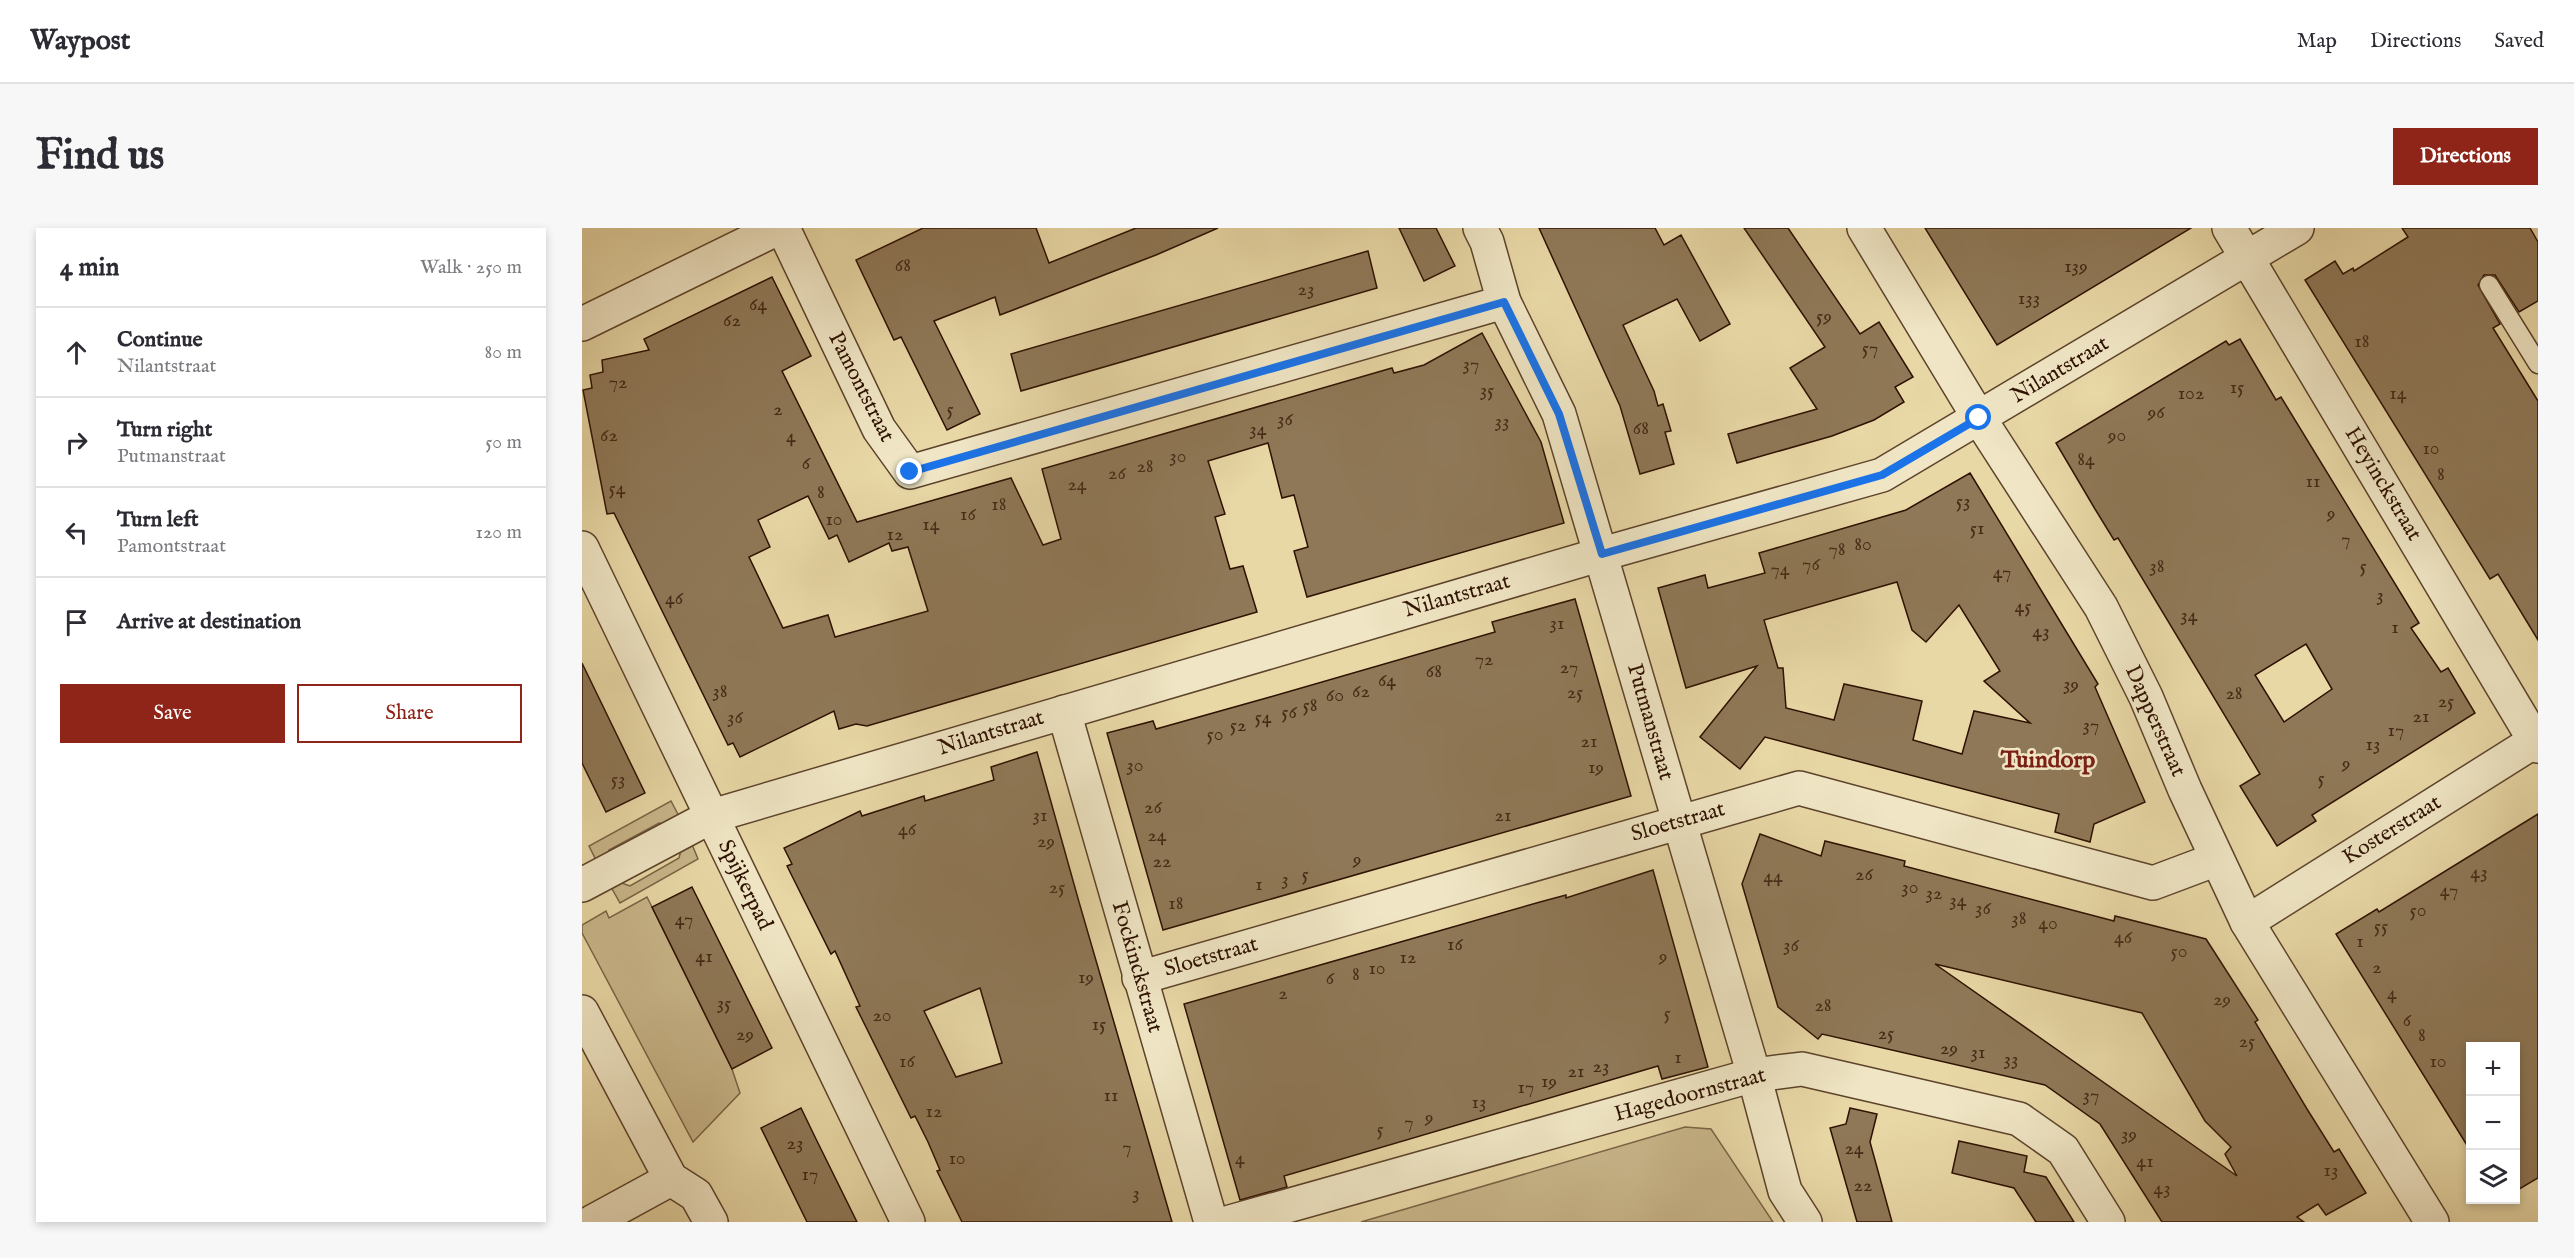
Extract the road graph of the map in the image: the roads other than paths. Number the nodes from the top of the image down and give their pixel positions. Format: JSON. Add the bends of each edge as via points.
{"nodes":[{"id":1,"x":778,"y":228,"type":"edge"},
{"id":2,"x":783,"y":228,"type":"edge"},
{"id":3,"x":1480,"y":228,"type":"edge"},
{"id":4,"x":1864,"y":228,"type":"edge"},
{"id":5,"x":2229,"y":228,"type":"edge"},
{"id":6,"x":2297,"y":228,"type":"edge"},
{"id":7,"x":2249,"y":258,"type":"junction"},
{"id":8,"x":2488,"y":285,"type":"dead end"},
{"id":9,"x":1504,"y":302,"type":"junction"},
{"id":10,"x":582,"y":324,"type":"edge"},
{"id":11,"x":2538,"y":364,"type":"edge"},
{"id":12,"x":1979,"y":418,"type":"junction"},
{"id":13,"x":582,"y":548,"type":"edge"},
{"id":14,"x":1602,"y":554,"type":"junction"},
{"id":15,"x":1064,"y":711,"type":"junction"},
{"id":16,"x":2537,"y":742,"type":"edge"},
{"id":17,"x":712,"y":816,"type":"junction"},
{"id":18,"x":1680,"y":822,"type":"junction"},
{"id":19,"x":2217,"y":860,"type":"junction"},
{"id":20,"x":582,"y":885,"type":"edge"},
{"id":21,"x":2247,"y":922,"type":"junction"},
{"id":22,"x":1139,"y":978,"type":"junction"},
{"id":23,"x":582,"y":1012,"type":"edge"},
{"id":24,"x":1754,"y":1075,"type":"junction"},
{"id":25,"x":671,"y":1179,"type":"junction"},
{"id":26,"x":592,"y":1222,"type":"edge"},
{"id":27,"x":711,"y":1222,"type":"edge"},
{"id":28,"x":908,"y":1222,"type":"edge"},
{"id":29,"x":1211,"y":1222,"type":"edge"},
{"id":30,"x":1230,"y":1222,"type":"edge"},
{"id":31,"x":1804,"y":1222,"type":"edge"},
{"id":32,"x":2108,"y":1222,"type":"edge"},
{"id":33,"x":2432,"y":1222,"type":"edge"}],
"edges":[{"from":1,"to":10,"type":"street"},
{"from":2,"to":9,"type":"street","name":"Pamontstraat","via":[[879,429],[910,472]]},
{"from":3,"to":9,"type":"street","name":"Putmanstraat"},
{"from":4,"to":12,"type":"street","name":"Dapperstraat"},
{"from":5,"to":7,"type":"street","name":"Heyinckstraat"},
{"from":6,"to":7,"type":"street","name":"Nilantstraat"},
{"from":7,"to":12,"type":"street","name":"Nilantstraat"},
{"from":7,"to":16,"type":"street","name":"Heyinckstraat"},
{"from":8,"to":11,"type":"lane"},
{"from":9,"to":14,"type":"street","name":"Putmanstraat","via":[[1559,414]]},
{"from":12,"to":14,"type":"street","name":"Nilantstraat","via":[[1882,475]]},
{"from":12,"to":19,"type":"street","name":"Dapperstraat","via":[[2101,607],[2146,697]]},
{"from":13,"to":17,"type":"street","name":"Spijkerpad"},
{"from":14,"to":15,"type":"street","name":"Nilantstraat"},
{"from":14,"to":18,"type":"street","name":"Putmanstraat"},
{"from":15,"to":17,"type":"street","name":"Nilantstraat"},
{"from":15,"to":22,"type":"street","name":"Fockinckstraat"},
{"from":16,"to":21,"type":"street","name":"Kosterstraat"},
{"from":17,"to":20,"type":"street","name":"Nilantstraat"},
{"from":17,"to":28,"type":"street","name":"Spijkerpad"},
{"from":18,"to":19,"type":"street","name":"Sloetstraat","via":[[1798,788],[2153,883]]},
{"from":18,"to":22,"type":"street","name":"Sloetstraat"},
{"from":18,"to":24,"type":"street","name":"Putmanstraat"},
{"from":19,"to":21,"type":"street","name":"Dapperstraat"},
{"from":21,"to":33,"type":"street","name":"Dapperstraat"},
{"from":22,"to":29,"type":"street","name":"Fockinckstraat"},
{"from":23,"to":25,"type":"street"},
{"from":24,"to":30,"type":"street","name":"Hagedoornstraat"},
{"from":24,"to":31,"type":"street","name":"Putmanstraat","via":[[1785,1191]]},
{"from":24,"to":32,"type":"street","name":"Hagedoornstraat","via":[[1802,1069],[2019,1119],[2063,1150]]},
{"from":25,"to":26,"type":"street"},
{"from":25,"to":27,"type":"street","via":[[696,1195]]}]}
